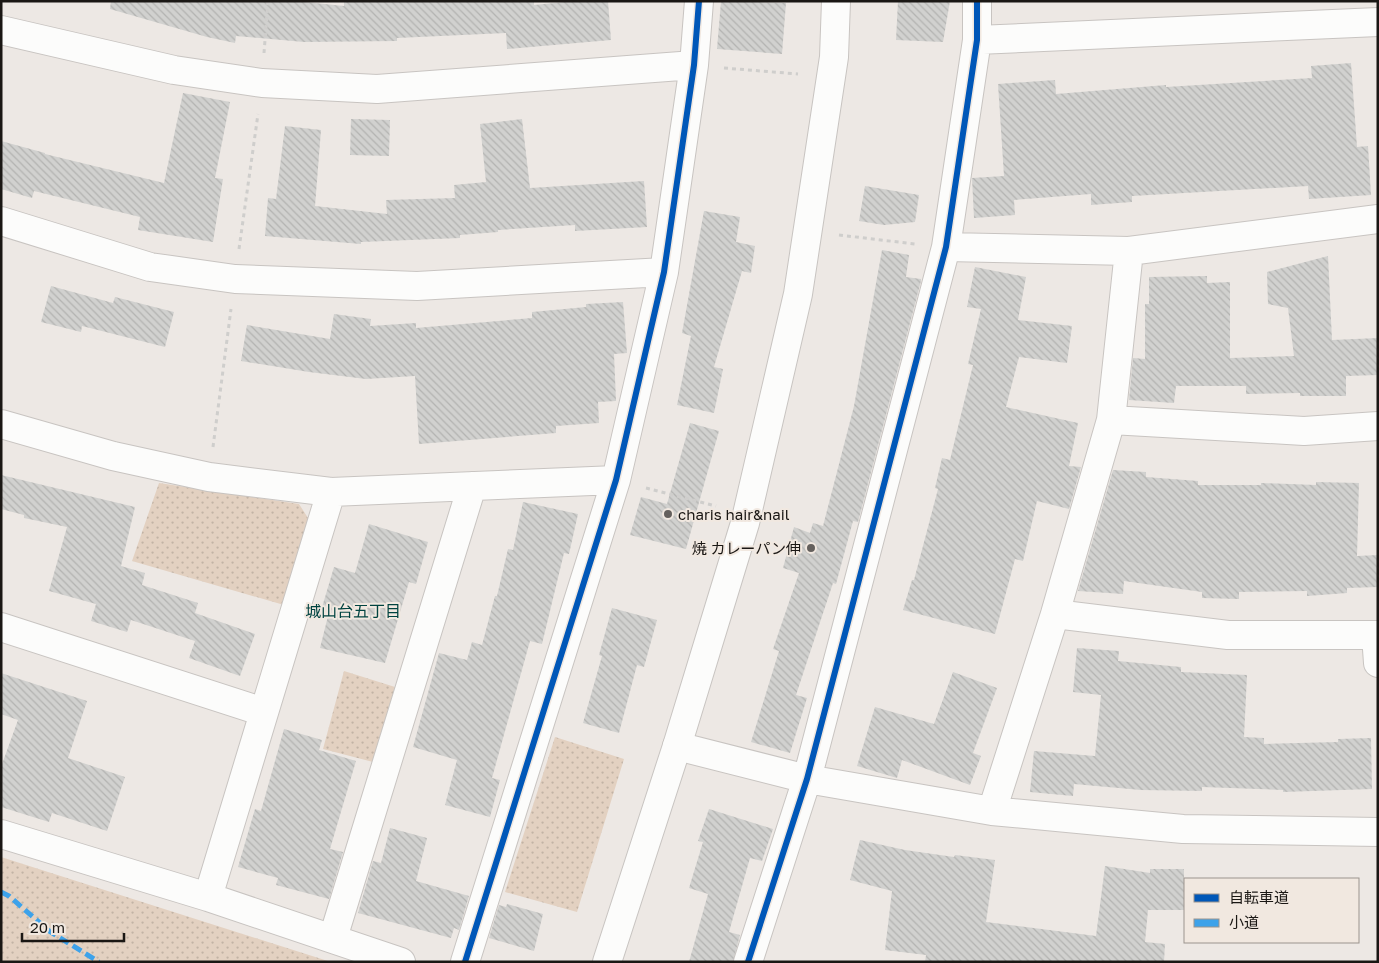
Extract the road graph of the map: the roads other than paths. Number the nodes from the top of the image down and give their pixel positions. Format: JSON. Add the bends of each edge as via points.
{"nodes":[{"id":1,"x":699,"y":1,"type":"edge"},
{"id":2,"x":836,"y":1,"type":"edge"},
{"id":3,"x":978,"y":1,"type":"edge"},
{"id":4,"x":1378,"y":22,"type":"edge"},
{"id":5,"x":1,"y":30,"type":"edge"},
{"id":6,"x":977,"y":40,"type":"junction"},
{"id":7,"x":694,"y":66,"type":"junction"},
{"id":8,"x":1378,"y":219,"type":"edge"},
{"id":9,"x":1,"y":221,"type":"edge"},
{"id":10,"x":946,"y":247,"type":"junction"},
{"id":11,"x":1129,"y":251,"type":"junction"},
{"id":12,"x":664,"y":272,"type":"junction"},
{"id":13,"x":1111,"y":420,"type":"junction"},
{"id":14,"x":1,"y":424,"type":"edge"},
{"id":15,"x":1378,"y":426,"type":"edge"},
{"id":16,"x":616,"y":480,"type":"junction"},
{"id":17,"x":472,"y":486,"type":"junction"},
{"id":18,"x":331,"y":492,"type":"junction"},
{"id":19,"x":1055,"y":614,"type":"junction"},
{"id":20,"x":1,"y":627,"type":"edge"},
{"id":21,"x":1377,"y":635,"type":"edge"},
{"id":22,"x":1378,"y":662,"type":"edge"},
{"id":23,"x":264,"y":712,"type":"junction"},
{"id":24,"x":677,"y":746,"type":"junction"},
{"id":25,"x":807,"y":779,"type":"junction"},
{"id":26,"x":992,"y":811,"type":"junction"},
{"id":27,"x":1378,"y":832,"type":"edge"},
{"id":28,"x":1,"y":834,"type":"edge"},
{"id":29,"x":208,"y":897,"type":"junction"},
{"id":30,"x":333,"y":938,"type":"junction"},
{"id":31,"x":401,"y":962,"type":"edge"},
{"id":32,"x":465,"y":962,"type":"edge"},
{"id":33,"x":607,"y":962,"type":"edge"},
{"id":34,"x":748,"y":962,"type":"edge"}],
"edges":[{"from":1,"to":7,"type":"street"},
{"from":2,"to":24,"type":"street","via":[[834,57],[798,294],[745,524]]},
{"from":3,"to":6,"type":"street"},
{"from":4,"to":6,"type":"street"},
{"from":5,"to":7,"type":"street","via":[[174,70],[262,83],[376,89]]},
{"from":6,"to":10,"type":"street"},
{"from":7,"to":12,"type":"street"},
{"from":8,"to":11,"type":"street"},
{"from":9,"to":12,"type":"street","via":[[150,267],[235,279],[417,286]]},
{"from":10,"to":11,"type":"street"},
{"from":10,"to":25,"type":"street"},
{"from":11,"to":13,"type":"street"},
{"from":12,"to":16,"type":"street"},
{"from":13,"to":15,"type":"street","via":[[1304,431]]},
{"from":13,"to":19,"type":"street"},
{"from":14,"to":18,"type":"street","via":[[112,456],[209,477]]},
{"from":16,"to":17,"type":"street"},
{"from":16,"to":32,"type":"street"},
{"from":17,"to":18,"type":"street"},
{"from":17,"to":30,"type":"street"},
{"from":18,"to":23,"type":"street"},
{"from":19,"to":21,"type":"street","via":[[1228,635]]},
{"from":19,"to":26,"type":"street"},
{"from":20,"to":23,"type":"street"},
{"from":21,"to":22,"type":"street"},
{"from":23,"to":29,"type":"street"},
{"from":24,"to":25,"type":"street"},
{"from":24,"to":33,"type":"street"},
{"from":25,"to":26,"type":"street"},
{"from":25,"to":34,"type":"street"},
{"from":26,"to":27,"type":"street","via":[[1183,829]]},
{"from":28,"to":29,"type":"street"},
{"from":29,"to":30,"type":"street"},
{"from":30,"to":31,"type":"street"}]}
